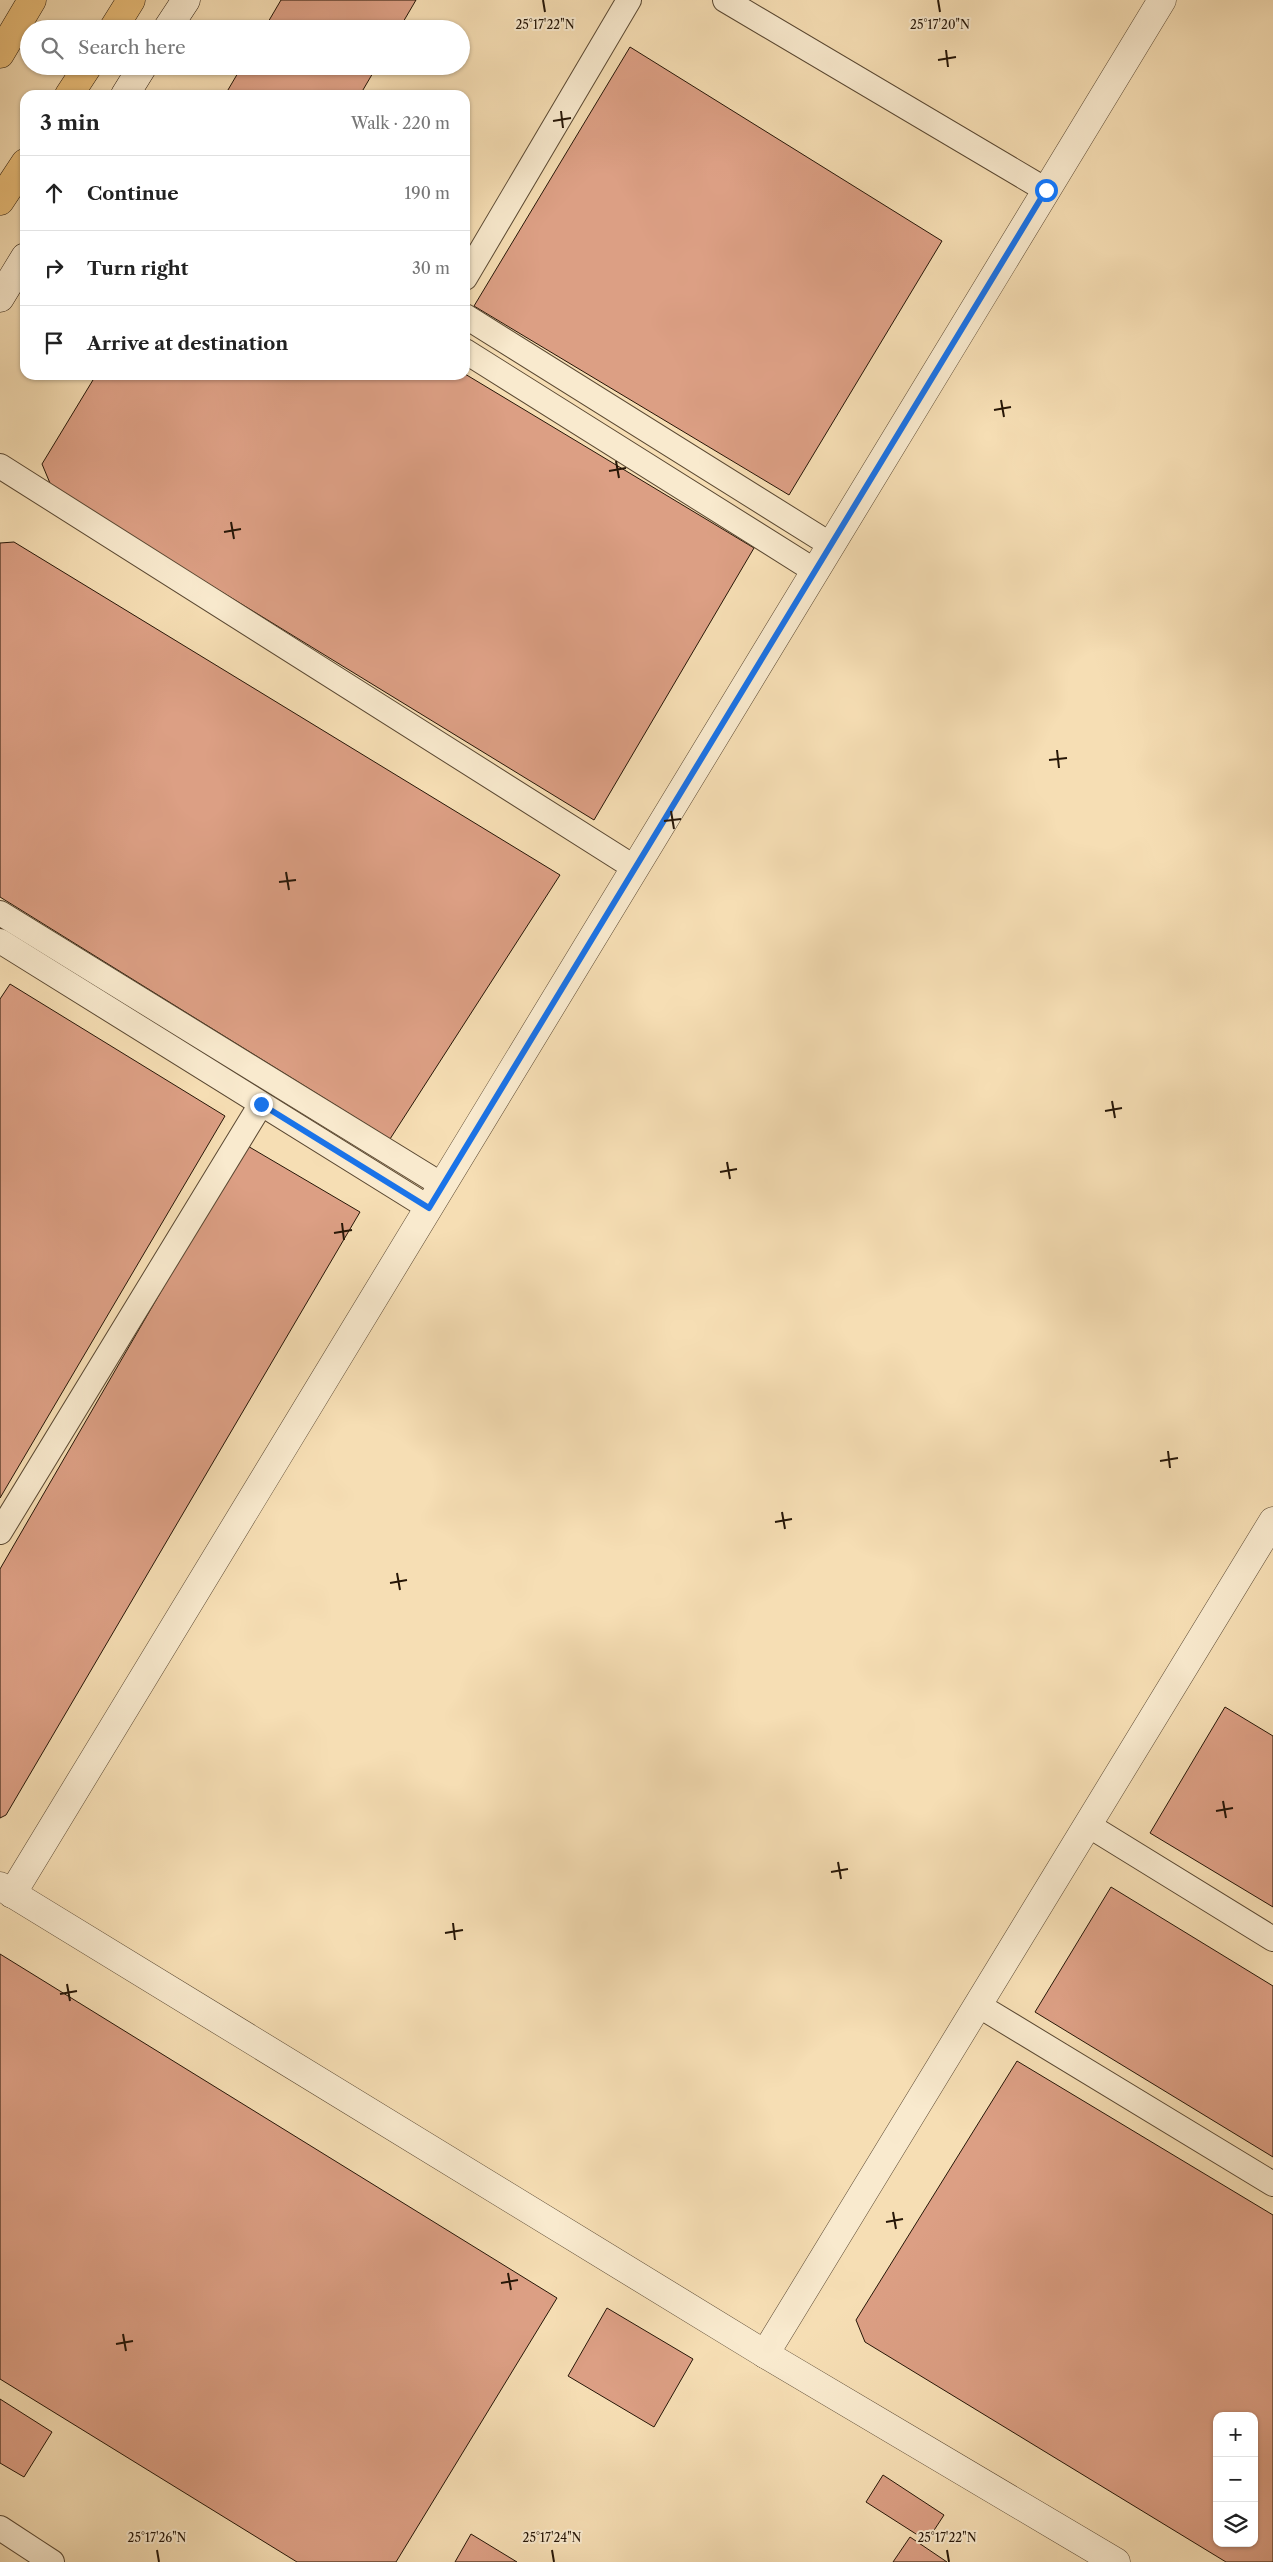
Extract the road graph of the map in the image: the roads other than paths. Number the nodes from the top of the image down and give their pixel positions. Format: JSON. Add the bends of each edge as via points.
{"nodes":[{"id":1,"x":32,"y":0,"type":"edge"},
{"id":2,"x":131,"y":0,"type":"edge"},
{"id":3,"x":186,"y":0,"type":"edge"},
{"id":4,"x":629,"y":0,"type":"edge"},
{"id":5,"x":725,"y":0,"type":"edge"},
{"id":6,"x":1162,"y":0,"type":"edge"},
{"id":7,"x":20,"y":20,"type":"edge"},
{"id":8,"x":20,"y":20,"type":"edge"},
{"id":9,"x":119,"y":20,"type":"edge"},
{"id":10,"x":173,"y":20,"type":"edge"},
{"id":11,"x":0,"y":54,"type":"edge"},
{"id":12,"x":82,"y":75,"type":"edge"},
{"id":13,"x":137,"y":75,"type":"edge"},
{"id":14,"x":73,"y":90,"type":"edge"},
{"id":15,"x":128,"y":90,"type":"edge"},
{"id":16,"x":20,"y":171,"type":"edge"},
{"id":17,"x":1046,"y":190,"type":"junction"},
{"id":18,"x":0,"y":202,"type":"edge"},
{"id":19,"x":20,"y":265,"type":"edge"},
{"id":20,"x":470,"y":270,"type":"edge"},
{"id":21,"x":0,"y":298,"type":"edge"},
{"id":22,"x":470,"y":319,"type":"edge"},
{"id":23,"x":470,"y":354,"type":"edge"},
{"id":24,"x":0,"y":466,"type":"edge"},
{"id":25,"x":831,"y":545,"type":"junction"},
{"id":26,"x":815,"y":571,"type":"junction"},
{"id":27,"x":635,"y":868,"type":"junction"},
{"id":28,"x":0,"y":912,"type":"edge"},
{"id":29,"x":2,"y":946,"type":"edge"},
{"id":30,"x":261,"y":1104,"type":"junction"},
{"id":31,"x":436,"y":1197,"type":"junction"},
{"id":32,"x":1273,"y":1521,"type":"edge"},
{"id":33,"x":0,"y":1532,"type":"edge"},
{"id":34,"x":1088,"y":1825,"type":"junction"},
{"id":35,"x":6,"y":1890,"type":"edge"},
{"id":36,"x":1273,"y":1939,"type":"edge"},
{"id":37,"x":978,"y":2005,"type":"junction"},
{"id":38,"x":1273,"y":2184,"type":"edge"},
{"id":39,"x":766,"y":2354,"type":"junction"},
{"id":40,"x":0,"y":2528,"type":"edge"},
{"id":41,"x":52,"y":2562,"type":"edge"},
{"id":42,"x":1116,"y":2562,"type":"edge"}],
"edges":[{"from":1,"to":7,"type":"main road"},
{"from":2,"to":9,"type":"main road"},
{"from":3,"to":10,"type":"street"},
{"from":4,"to":20,"type":"lane"},
{"from":5,"to":17,"type":"lane"},
{"from":6,"to":17,"type":"street"},
{"from":8,"to":11,"type":"main road"},
{"from":12,"to":14,"type":"main road"},
{"from":13,"to":15,"type":"street"},
{"from":16,"to":18,"type":"main road"},
{"from":17,"to":25,"type":"street"},
{"from":19,"to":21,"type":"street"},
{"from":22,"to":25,"type":"lane"},
{"from":23,"to":26,"type":"lane"},
{"from":24,"to":27,"type":"lane"},
{"from":25,"to":26,"type":"street"},
{"from":26,"to":27,"type":"street"},
{"from":27,"to":31,"type":"street"},
{"from":28,"to":31,"type":"lane"},
{"from":29,"to":30,"type":"lane"},
{"from":30,"to":31,"type":"lane"},
{"from":30,"to":33,"type":"lane"},
{"from":31,"to":35,"type":"street"},
{"from":32,"to":34,"type":"street"},
{"from":34,"to":36,"type":"lane"},
{"from":34,"to":37,"type":"street"},
{"from":35,"to":39,"type":"street"},
{"from":37,"to":38,"type":"lane"},
{"from":37,"to":39,"type":"street"},
{"from":39,"to":42,"type":"street"},
{"from":40,"to":41,"type":"lane"}]}
